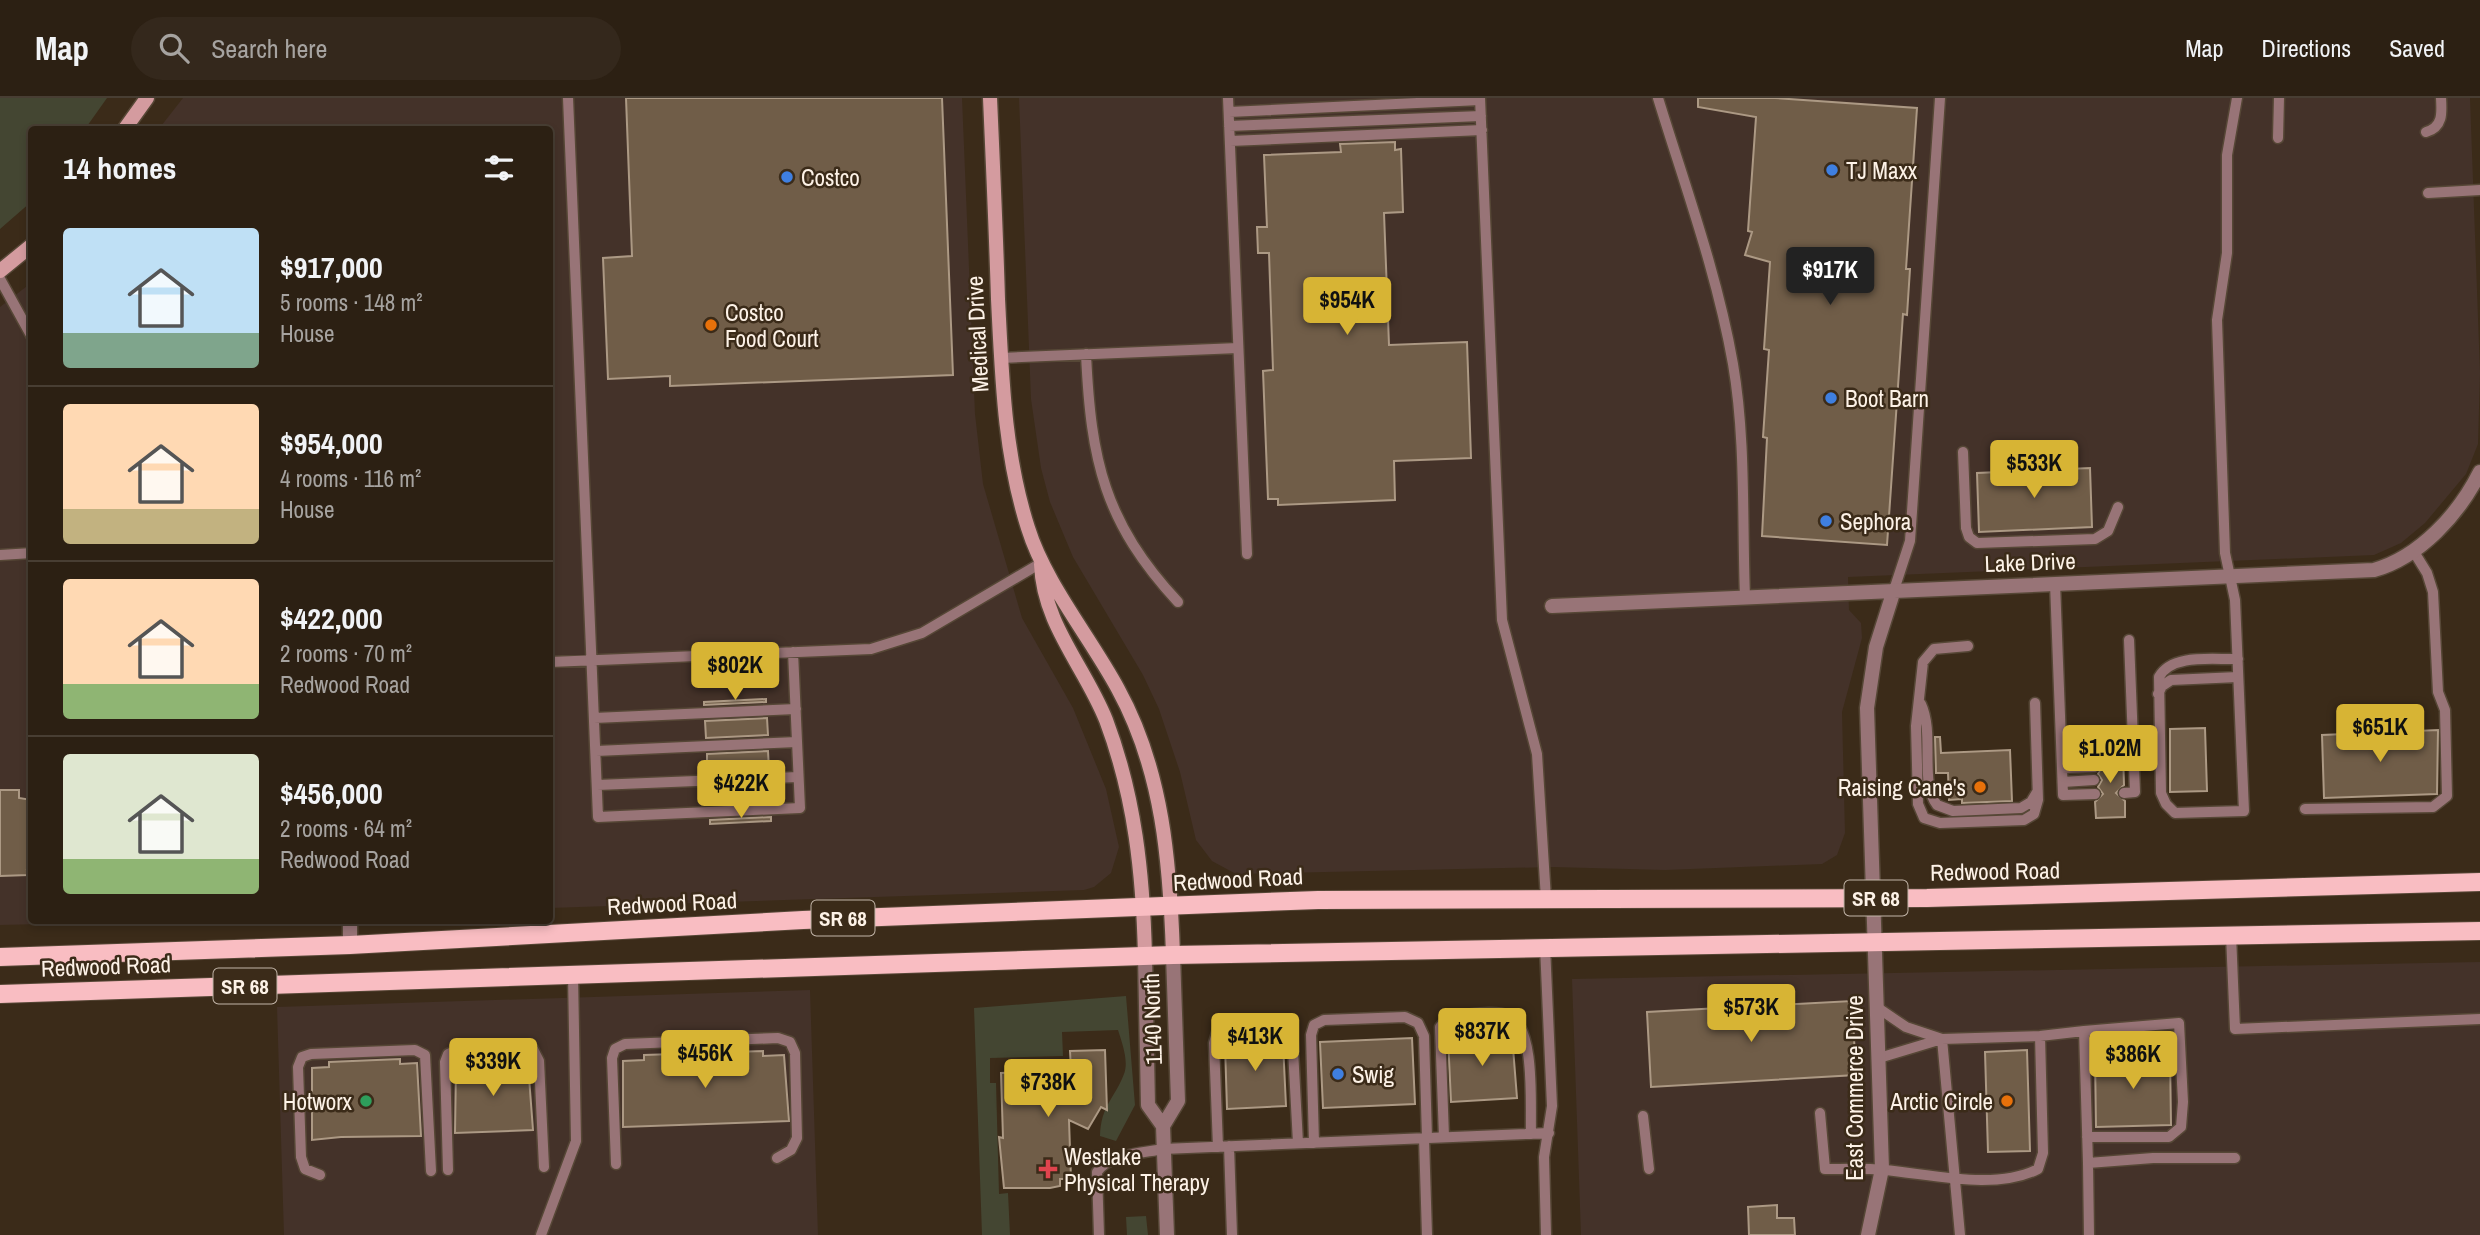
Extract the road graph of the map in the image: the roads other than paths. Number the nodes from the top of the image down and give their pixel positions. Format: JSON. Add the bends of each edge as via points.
{"nodes":[{"id":1,"x":147,"y":98,"type":"edge"},
{"id":2,"x":568,"y":98,"type":"edge"},
{"id":3,"x":990,"y":98,"type":"edge"},
{"id":4,"x":1228,"y":98,"type":"edge"},
{"id":5,"x":1658,"y":98,"type":"edge"},
{"id":6,"x":1940,"y":98,"type":"edge"},
{"id":7,"x":2237,"y":98,"type":"edge"},
{"id":8,"x":2279,"y":98,"type":"edge"},
{"id":9,"x":2441,"y":98,"type":"edge"},
{"id":10,"x":1480,"y":99,"type":"edge"},
{"id":11,"x":1229,"y":111,"type":"junction"},
{"id":12,"x":1481,"y":116,"type":"junction"},
{"id":13,"x":127,"y":126,"type":"edge"},
{"id":14,"x":1230,"y":126,"type":"junction"},
{"id":15,"x":1482,"y":130,"type":"junction"},
{"id":16,"x":2426,"y":132,"type":"dead end"},
{"id":17,"x":2278,"y":138,"type":"dead end"},
{"id":18,"x":1230,"y":141,"type":"junction"},
{"id":19,"x":2480,"y":190,"type":"edge"},
{"id":20,"x":2428,"y":193,"type":"dead end"},
{"id":21,"x":28,"y":248,"type":"edge"},
{"id":22,"x":0,"y":271,"type":"edge"},
{"id":23,"x":0,"y":279,"type":"edge"},
{"id":24,"x":28,"y":330,"type":"edge"},
{"id":25,"x":1238,"y":348,"type":"junction"},
{"id":26,"x":1086,"y":354,"type":"junction"},
{"id":27,"x":1001,"y":358,"type":"junction"},
{"id":28,"x":1963,"y":452,"type":"dead end"},
{"id":29,"x":2480,"y":472,"type":"edge"},
{"id":30,"x":2118,"y":507,"type":"dead end"},
{"id":31,"x":2414,"y":552,"type":"junction"},
{"id":32,"x":28,"y":553,"type":"edge"},
{"id":33,"x":1247,"y":554,"type":"dead end"},
{"id":34,"x":0,"y":555,"type":"edge"},
{"id":35,"x":1041,"y":563,"type":"junction"},
{"id":36,"x":2230,"y":576,"type":"junction"},
{"id":37,"x":2055,"y":583,"type":"junction"},
{"id":38,"x":1894,"y":590,"type":"junction"},
{"id":39,"x":1745,"y":597,"type":"junction"},
{"id":40,"x":1178,"y":602,"type":"dead end"},
{"id":41,"x":1552,"y":606,"type":"dead end"},
{"id":42,"x":2129,"y":640,"type":"dead end"},
{"id":43,"x":1968,"y":646,"type":"dead end"},
{"id":44,"x":793,"y":652,"type":"junction"},
{"id":45,"x":2238,"y":659,"type":"junction"},
{"id":46,"x":592,"y":660,"type":"junction"},
{"id":47,"x":553,"y":662,"type":"edge"},
{"id":48,"x":2238,"y":677,"type":"junction"},
{"id":49,"x":2158,"y":694,"type":"junction"},
{"id":50,"x":2035,"y":703,"type":"dead end"},
{"id":51,"x":1921,"y":704,"type":"junction"},
{"id":52,"x":796,"y":709,"type":"junction"},
{"id":53,"x":594,"y":718,"type":"junction"},
{"id":54,"x":797,"y":742,"type":"junction"},
{"id":55,"x":596,"y":751,"type":"junction"},
{"id":56,"x":2094,"y":766,"type":"dead end"},
{"id":57,"x":2063,"y":768,"type":"junction"},
{"id":58,"x":799,"y":777,"type":"junction"},
{"id":59,"x":2094,"y":780,"type":"dead end"},
{"id":60,"x":2063,"y":782,"type":"junction"},
{"id":61,"x":597,"y":785,"type":"junction"},
{"id":62,"x":2038,"y":789,"type":"junction"},
{"id":63,"x":2124,"y":793,"type":"dead end"},
{"id":64,"x":2095,"y":794,"type":"dead end"},
{"id":65,"x":2305,"y":808,"type":"dead end"},
{"id":66,"x":2480,"y":881,"type":"edge"},
{"id":67,"x":1874,"y":898,"type":"junction"},
{"id":68,"x":1546,"y":899,"type":"junction"},
{"id":69,"x":1172,"y":907,"type":"junction"},
{"id":70,"x":1144,"y":908,"type":"junction"},
{"id":71,"x":349,"y":924,"type":"edge"},
{"id":72,"x":2480,"y":931,"type":"edge"},
{"id":73,"x":2231,"y":935,"type":"junction"},
{"id":74,"x":1875,"y":941,"type":"junction"},
{"id":75,"x":350,"y":945,"type":"junction"},
{"id":76,"x":1545,"y":946,"type":"junction"},
{"id":77,"x":1173,"y":955,"type":"junction"},
{"id":78,"x":1145,"y":956,"type":"junction"},
{"id":79,"x":0,"y":957,"type":"edge"},
{"id":80,"x":573,"y":975,"type":"junction"},
{"id":81,"x":0,"y":994,"type":"edge"},
{"id":82,"x":1878,"y":1009,"type":"junction"},
{"id":83,"x":2480,"y":1019,"type":"edge"},
{"id":84,"x":2084,"y":1031,"type":"junction"},
{"id":85,"x":2040,"y":1036,"type":"junction"},
{"id":86,"x":1942,"y":1039,"type":"junction"},
{"id":87,"x":1879,"y":1058,"type":"junction"},
{"id":88,"x":1820,"y":1113,"type":"dead end"},
{"id":89,"x":1643,"y":1116,"type":"dead end"},
{"id":90,"x":1163,"y":1126,"type":"junction"},
{"id":91,"x":1549,"y":1133,"type":"junction"},
{"id":92,"x":1531,"y":1134,"type":"junction"},
{"id":93,"x":1444,"y":1137,"type":"junction"},
{"id":94,"x":2087,"y":1137,"type":"junction"},
{"id":95,"x":1426,"y":1138,"type":"junction"},
{"id":96,"x":1298,"y":1143,"type":"junction"},
{"id":97,"x":1314,"y":1143,"type":"junction"},
{"id":98,"x":1223,"y":1146,"type":"junction"},
{"id":99,"x":1163,"y":1149,"type":"junction"},
{"id":100,"x":777,"y":1158,"type":"dead end"},
{"id":101,"x":2235,"y":1158,"type":"dead end"},
{"id":102,"x":2088,"y":1163,"type":"junction"},
{"id":103,"x":616,"y":1164,"type":"dead end"},
{"id":104,"x":544,"y":1167,"type":"dead end"},
{"id":105,"x":1649,"y":1169,"type":"dead end"},
{"id":106,"x":448,"y":1170,"type":"dead end"},
{"id":107,"x":1882,"y":1170,"type":"junction"},
{"id":108,"x":431,"y":1171,"type":"dead end"},
{"id":109,"x":320,"y":1175,"type":"dead end"},
{"id":110,"x":1955,"y":1179,"type":"junction"},
{"id":111,"x":541,"y":1235,"type":"edge"},
{"id":112,"x":1099,"y":1235,"type":"edge"},
{"id":113,"x":1167,"y":1235,"type":"edge"},
{"id":114,"x":1232,"y":1235,"type":"edge"},
{"id":115,"x":1427,"y":1235,"type":"edge"},
{"id":116,"x":1546,"y":1235,"type":"edge"},
{"id":117,"x":1868,"y":1235,"type":"edge"},
{"id":118,"x":1960,"y":1235,"type":"edge"},
{"id":119,"x":2090,"y":1235,"type":"edge"}],
"edges":[{"from":1,"to":13,"type":"street"},
{"from":2,"to":46,"type":"lane"},
{"from":3,"to":27,"type":"street","name":"Medical Drive"},
{"from":4,"to":11,"type":"lane"},
{"from":5,"to":39,"type":"lane","via":[[1719,297],[1733,366]]},
{"from":6,"to":38,"type":"lane","via":[[1910,541]]},
{"from":7,"to":36,"type":"lane","via":[[2227,155],[2227,253],[2217,320],[2225,553]]},
{"from":8,"to":17,"type":"lane"},
{"from":9,"to":16,"type":"lane","via":[[2441,119]]},
{"from":10,"to":11,"type":"lane"},
{"from":10,"to":12,"type":"lane"},
{"from":11,"to":14,"type":"lane"},
{"from":12,"to":14,"type":"lane"},
{"from":12,"to":15,"type":"lane"},
{"from":14,"to":18,"type":"lane"},
{"from":15,"to":18,"type":"lane"},
{"from":15,"to":68,"type":"lane","via":[[1502,620],[1537,754]]},
{"from":18,"to":25,"type":"lane"},
{"from":19,"to":20,"type":"lane"},
{"from":21,"to":22,"type":"street"},
{"from":23,"to":24,"type":"lane"},
{"from":25,"to":26,"type":"lane"},
{"from":25,"to":33,"type":"lane"},
{"from":26,"to":27,"type":"lane"},
{"from":26,"to":40,"type":"lane","via":[[1091,428],[1108,497],[1140,558]]},
{"from":27,"to":35,"type":"street","name":"Medical Drive","via":[[1010,456]]},
{"from":28,"to":30,"type":"lane","via":[[1966,528],[1977,543],[2095,540],[2108,531]]},
{"from":29,"to":31,"type":"street","name":"Lake Drive","via":[[2454,510]]},
{"from":31,"to":36,"type":"street","name":"Lake Drive","via":[[2374,570]]},
{"from":31,"to":65,"type":"lane","via":[[2433,592],[2438,692],[2445,710],[2447,790],[2439,805]]},
{"from":32,"to":34,"type":"lane"},
{"from":35,"to":44,"type":"lane","via":[[906,639],[871,649]]},
{"from":35,"to":69,"type":"street","name":"Medical Drive","via":[[1096,649],[1141,738],[1163,824]]},
{"from":35,"to":70,"type":"street","name":"Medical Drive","via":[[1048,610],[1093,689],[1116,750],[1134,817]]},
{"from":36,"to":37,"type":"street","name":"Lake Drive"},
{"from":36,"to":45,"type":"lane"},
{"from":37,"to":38,"type":"street","name":"Lake Drive"},
{"from":37,"to":57,"type":"lane"},
{"from":38,"to":39,"type":"street","name":"Lake Drive"},
{"from":38,"to":67,"type":"street","via":[[1876,647],[1867,708]]},
{"from":39,"to":41,"type":"street","name":"Lake Drive"},
{"from":42,"to":63,"type":"lane","via":[[2129,779],[2135,792]]},
{"from":43,"to":51,"type":"lane","via":[[1939,648],[1926,656]]},
{"from":44,"to":46,"type":"lane"},
{"from":44,"to":52,"type":"lane"},
{"from":45,"to":48,"type":"lane"},
{"from":45,"to":49,"type":"lane","via":[[2171,663],[2159,677]]},
{"from":46,"to":47,"type":"lane"},
{"from":46,"to":53,"type":"lane"},
{"from":48,"to":49,"type":"lane","via":[[2171,680]]},
{"from":48,"to":49,"type":"lane","via":[[2244,811],[2182,815],[2166,804],[2161,793]]},
{"from":50,"to":62,"type":"lane"},
{"from":51,"to":62,"type":"lane","via":[[1928,725],[1930,792],[1937,805],[1953,811],[2021,808]]},
{"from":51,"to":62,"type":"lane","via":[[1916,726],[1918,804],[1928,821],[2024,820],[2037,810]]},
{"from":52,"to":53,"type":"lane"},
{"from":52,"to":54,"type":"lane"},
{"from":53,"to":55,"type":"lane"},
{"from":54,"to":55,"type":"lane"},
{"from":54,"to":58,"type":"lane"},
{"from":55,"to":61,"type":"lane"},
{"from":56,"to":57,"type":"lane"},
{"from":57,"to":60,"type":"lane"},
{"from":58,"to":61,"type":"lane"},
{"from":58,"to":61,"type":"lane","via":[[800,808],[598,817]]},
{"from":59,"to":60,"type":"lane"},
{"from":60,"to":64,"type":"lane","via":[[2063,795]]},
{"from":66,"to":67,"type":"main road","name":"Redwood Road","number":"SR 68"},
{"from":67,"to":68,"type":"main road","name":"Redwood Road","number":"SR 68"},
{"from":67,"to":74,"type":"street"},
{"from":68,"to":69,"type":"main road","name":"Redwood Road","number":"SR 68","via":[[1318,900]]},
{"from":69,"to":70,"type":"main road","name":"Redwood Road","number":"SR 68"},
{"from":69,"to":77,"type":"street","name":"1140 North"},
{"from":70,"to":75,"type":"main road","name":"Redwood Road","number":"SR 68","via":[[803,920]]},
{"from":70,"to":78,"type":"street","name":"1140 North"},
{"from":71,"to":75,"type":"street"},
{"from":72,"to":73,"type":"main road","name":"Redwood Road","number":"SR 68"},
{"from":73,"to":74,"type":"main road","name":"Redwood Road","number":"SR 68"},
{"from":73,"to":83,"type":"lane","via":[[2235,1029]]},
{"from":74,"to":76,"type":"main road","name":"Redwood Road","number":"SR 68"},
{"from":74,"to":82,"type":"street","name":"East Commerce Drive"},
{"from":75,"to":79,"type":"main road","name":"Redwood Road","number":"SR 68"},
{"from":76,"to":77,"type":"main road","name":"Redwood Road","number":"SR 68"},
{"from":76,"to":91,"type":"lane","via":[[1552,1106]]},
{"from":77,"to":78,"type":"main road","name":"Redwood Road","number":"SR 68"},
{"from":77,"to":90,"type":"street","name":"1140 North","via":[[1178,1101]]},
{"from":78,"to":80,"type":"main road","name":"Redwood Road","number":"SR 68"},
{"from":78,"to":90,"type":"street","name":"1140 North","via":[[1148,1105]]},
{"from":80,"to":81,"type":"main road","name":"Redwood Road","number":"SR 68"},
{"from":80,"to":111,"type":"lane","via":[[576,1141]]},
{"from":82,"to":86,"type":"lane","via":[[1906,1027]]},
{"from":82,"to":87,"type":"street","name":"East Commerce Drive"},
{"from":84,"to":85,"type":"lane"},
{"from":84,"to":94,"type":"lane"},
{"from":84,"to":94,"type":"lane","via":[[2179,1023],[2183,1102],[2181,1127],[2169,1137]]},
{"from":85,"to":86,"type":"lane"},
{"from":85,"to":110,"type":"lane","via":[[2043,1153],[2038,1169],[2023,1177]]},
{"from":86,"to":87,"type":"lane"},
{"from":86,"to":110,"type":"lane"},
{"from":87,"to":107,"type":"street","name":"East Commerce Drive"},
{"from":88,"to":107,"type":"lane","via":[[1825,1169]]},
{"from":89,"to":105,"type":"lane"},
{"from":90,"to":99,"type":"street","name":"1140 North"},
{"from":91,"to":92,"type":"lane"},
{"from":91,"to":116,"type":"lane","via":[[1543,1168]]},
{"from":92,"to":93,"type":"lane"},
{"from":92,"to":93,"type":"lane","via":[[1525,1033],[1514,1019],[1497,1014],[1448,1017],[1440,1027]]},
{"from":93,"to":95,"type":"lane"},
{"from":94,"to":102,"type":"lane"},
{"from":95,"to":97,"type":"lane"},
{"from":95,"to":97,"type":"lane","via":[[1422,1029],[1405,1017],[1351,1019],[1319,1021],[1311,1029]]},
{"from":95,"to":115,"type":"lane"},
{"from":96,"to":97,"type":"lane"},
{"from":96,"to":98,"type":"lane"},
{"from":96,"to":98,"type":"lane","via":[[1292,1031],[1277,1022],[1231,1023],[1219,1029],[1214,1042]]},
{"from":98,"to":99,"type":"lane"},
{"from":98,"to":114,"type":"lane"},
{"from":99,"to":112,"type":"lane","via":[[1101,1167],[1097,1179]]},
{"from":99,"to":113,"type":"street","name":"1140 North"},
{"from":100,"to":103,"type":"lane","via":[[791,1150],[797,1138],[795,1053],[790,1042],[778,1038],[639,1043],[620,1045],[613,1053]]},
{"from":101,"to":102,"type":"lane"},
{"from":102,"to":119,"type":"lane"},
{"from":104,"to":106,"type":"lane","via":[[539,1061],[533,1049],[523,1046],[448,1054]]},
{"from":107,"to":110,"type":"lane"},
{"from":107,"to":117,"type":"street","name":"East Commerce Drive"},
{"from":108,"to":109,"type":"lane","via":[[427,1059],[415,1050],[311,1054],[299,1062],[302,1163]]},
{"from":110,"to":118,"type":"lane"}]}
